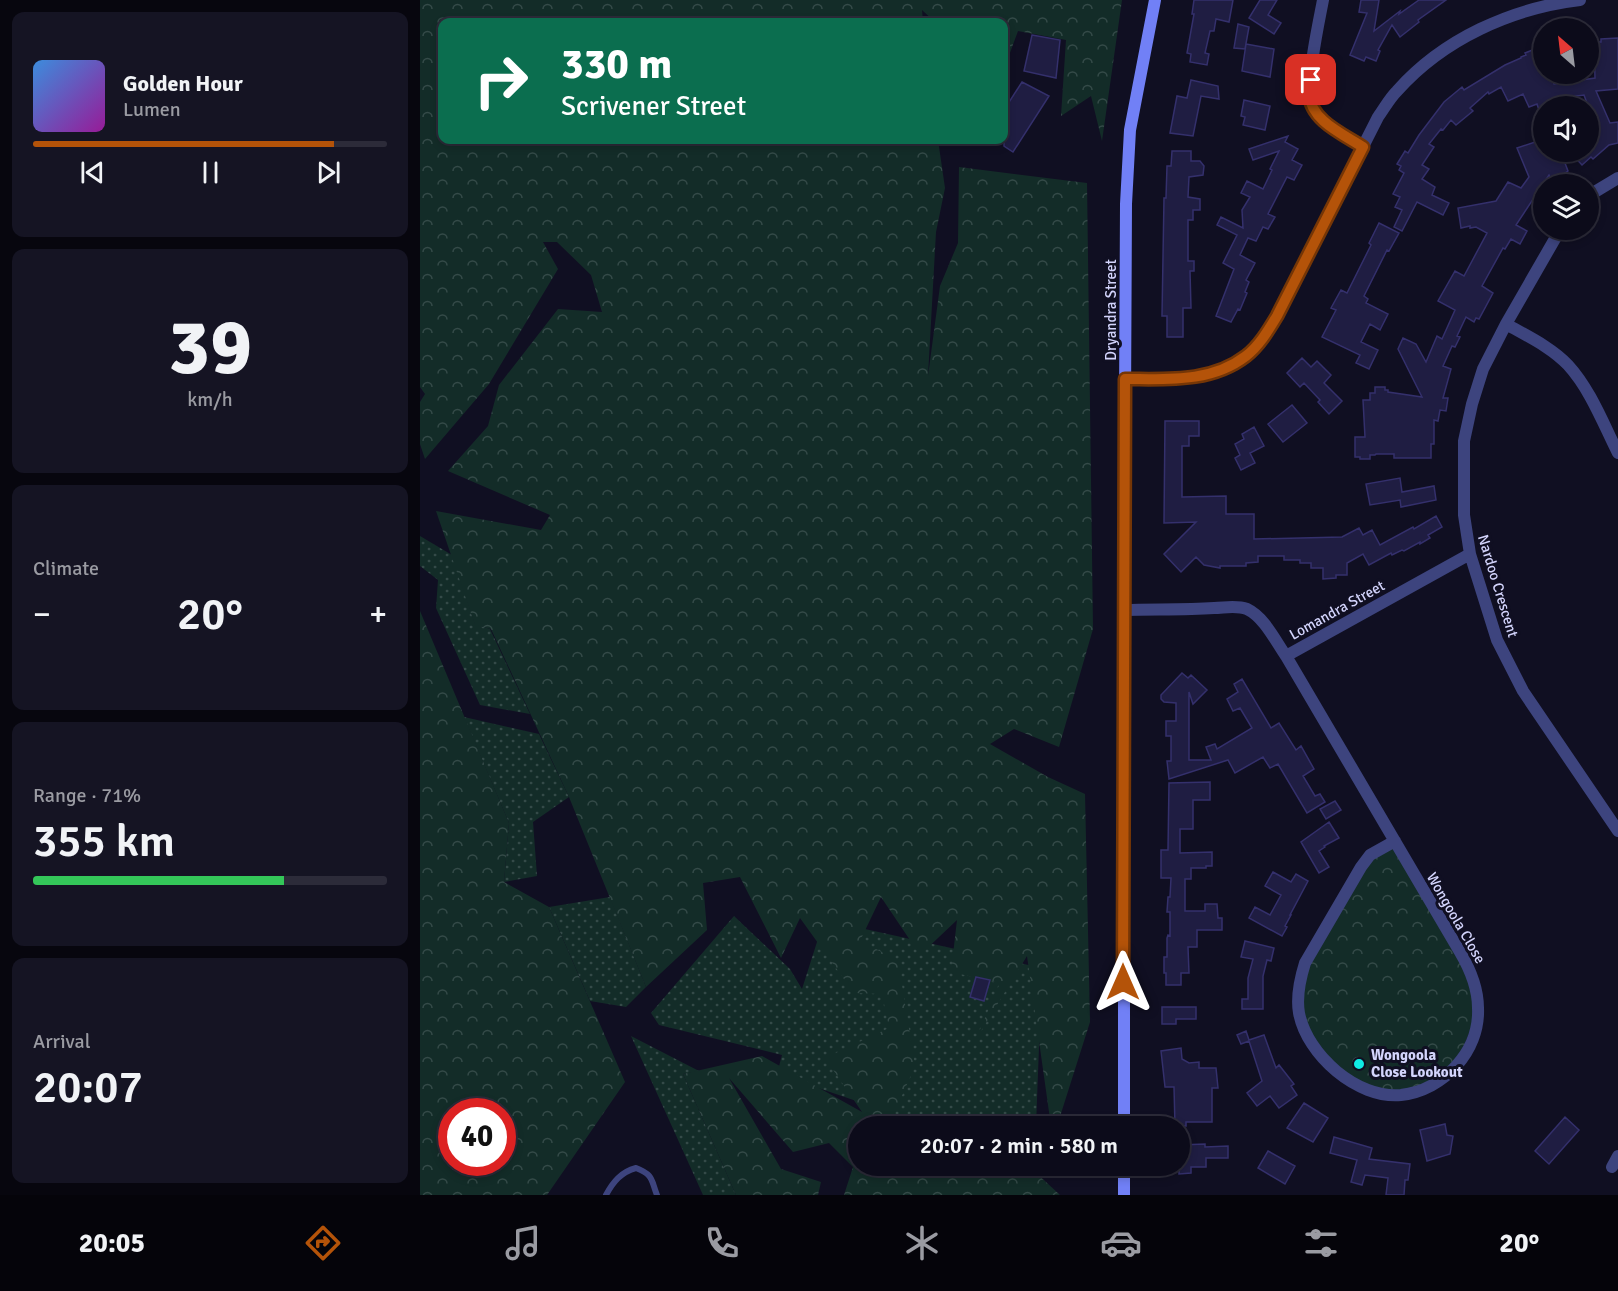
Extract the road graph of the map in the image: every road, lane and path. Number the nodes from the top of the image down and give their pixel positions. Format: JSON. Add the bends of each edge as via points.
{"nodes":[{"id":1,"x":1155,"y":0,"type":"edge"},
{"id":2,"x":1323,"y":0,"type":"edge"},
{"id":3,"x":1580,"y":0,"type":"edge"},
{"id":4,"x":1363,"y":147,"type":"junction"},
{"id":5,"x":1618,"y":178,"type":"edge"},
{"id":6,"x":1599,"y":189,"type":"edge"},
{"id":7,"x":1554,"y":240,"type":"edge"},
{"id":8,"x":1506,"y":324,"type":"junction"},
{"id":9,"x":1125,"y":379,"type":"junction"},
{"id":10,"x":1618,"y":453,"type":"edge"},
{"id":11,"x":1470,"y":554,"type":"junction"},
{"id":12,"x":1124,"y":610,"type":"junction"},
{"id":13,"x":1286,"y":656,"type":"junction"},
{"id":14,"x":1618,"y":831,"type":"edge"},
{"id":15,"x":1395,"y":841,"type":"junction"},
{"id":16,"x":1124,"y":1116,"type":"edge"},
{"id":17,"x":1124,"y":1176,"type":"edge"},
{"id":18,"x":655,"y":1193,"type":"edge"},
{"id":19,"x":606,"y":1195,"type":"edge"},
{"id":20,"x":1124,"y":1195,"type":"edge"}],
"edges":[{"from":1,"to":9,"type":"street","name":"Dryandra Street","via":[[1130,130]]},
{"from":2,"to":4,"type":"street","via":[[1312,63],[1312,106],[1328,125]]},
{"from":3,"to":4,"type":"street","via":[[1530,9],[1502,19],[1446,48],[1396,92],[1377,117]]},
{"from":4,"to":9,"type":"street","via":[[1277,316],[1247,356],[1228,368],[1185,379]]},
{"from":5,"to":6,"type":"street"},
{"from":7,"to":8,"type":"street","name":"Nardoo Crescent"},
{"from":8,"to":10,"type":"street","via":[[1567,364],[1584,386]]},
{"from":8,"to":11,"type":"street","name":"Nardoo Crescent","via":[[1483,369],[1464,441],[1464,515]]},
{"from":9,"to":12,"type":"street","name":"Dryandra Street"},
{"from":11,"to":13,"type":"street","name":"Lomandra Street"},
{"from":11,"to":14,"type":"street","name":"Nardoo Crescent","via":[[1497,640],[1523,691]]},
{"from":12,"to":13,"type":"street","name":"Lomandra Street","via":[[1246,609],[1263,623]]},
{"from":12,"to":16,"type":"street","name":"Dryandra Street"},
{"from":13,"to":15,"type":"street","name":"Wongoola Close"},
{"from":15,"to":15,"type":"street","name":"Wongoola Close","via":[[1370,855],[1361,867],[1305,963],[1298,1011],[1311,1042],[1345,1078],[1380,1093],[1400,1095],[1439,1081],[1455,1068],[1473,1039],[1479,1008],[1468,964]]},
{"from":17,"to":20,"type":"street"},
{"from":18,"to":19,"type":"lane","via":[[649,1175],[636,1168],[613,1182]]}]}
